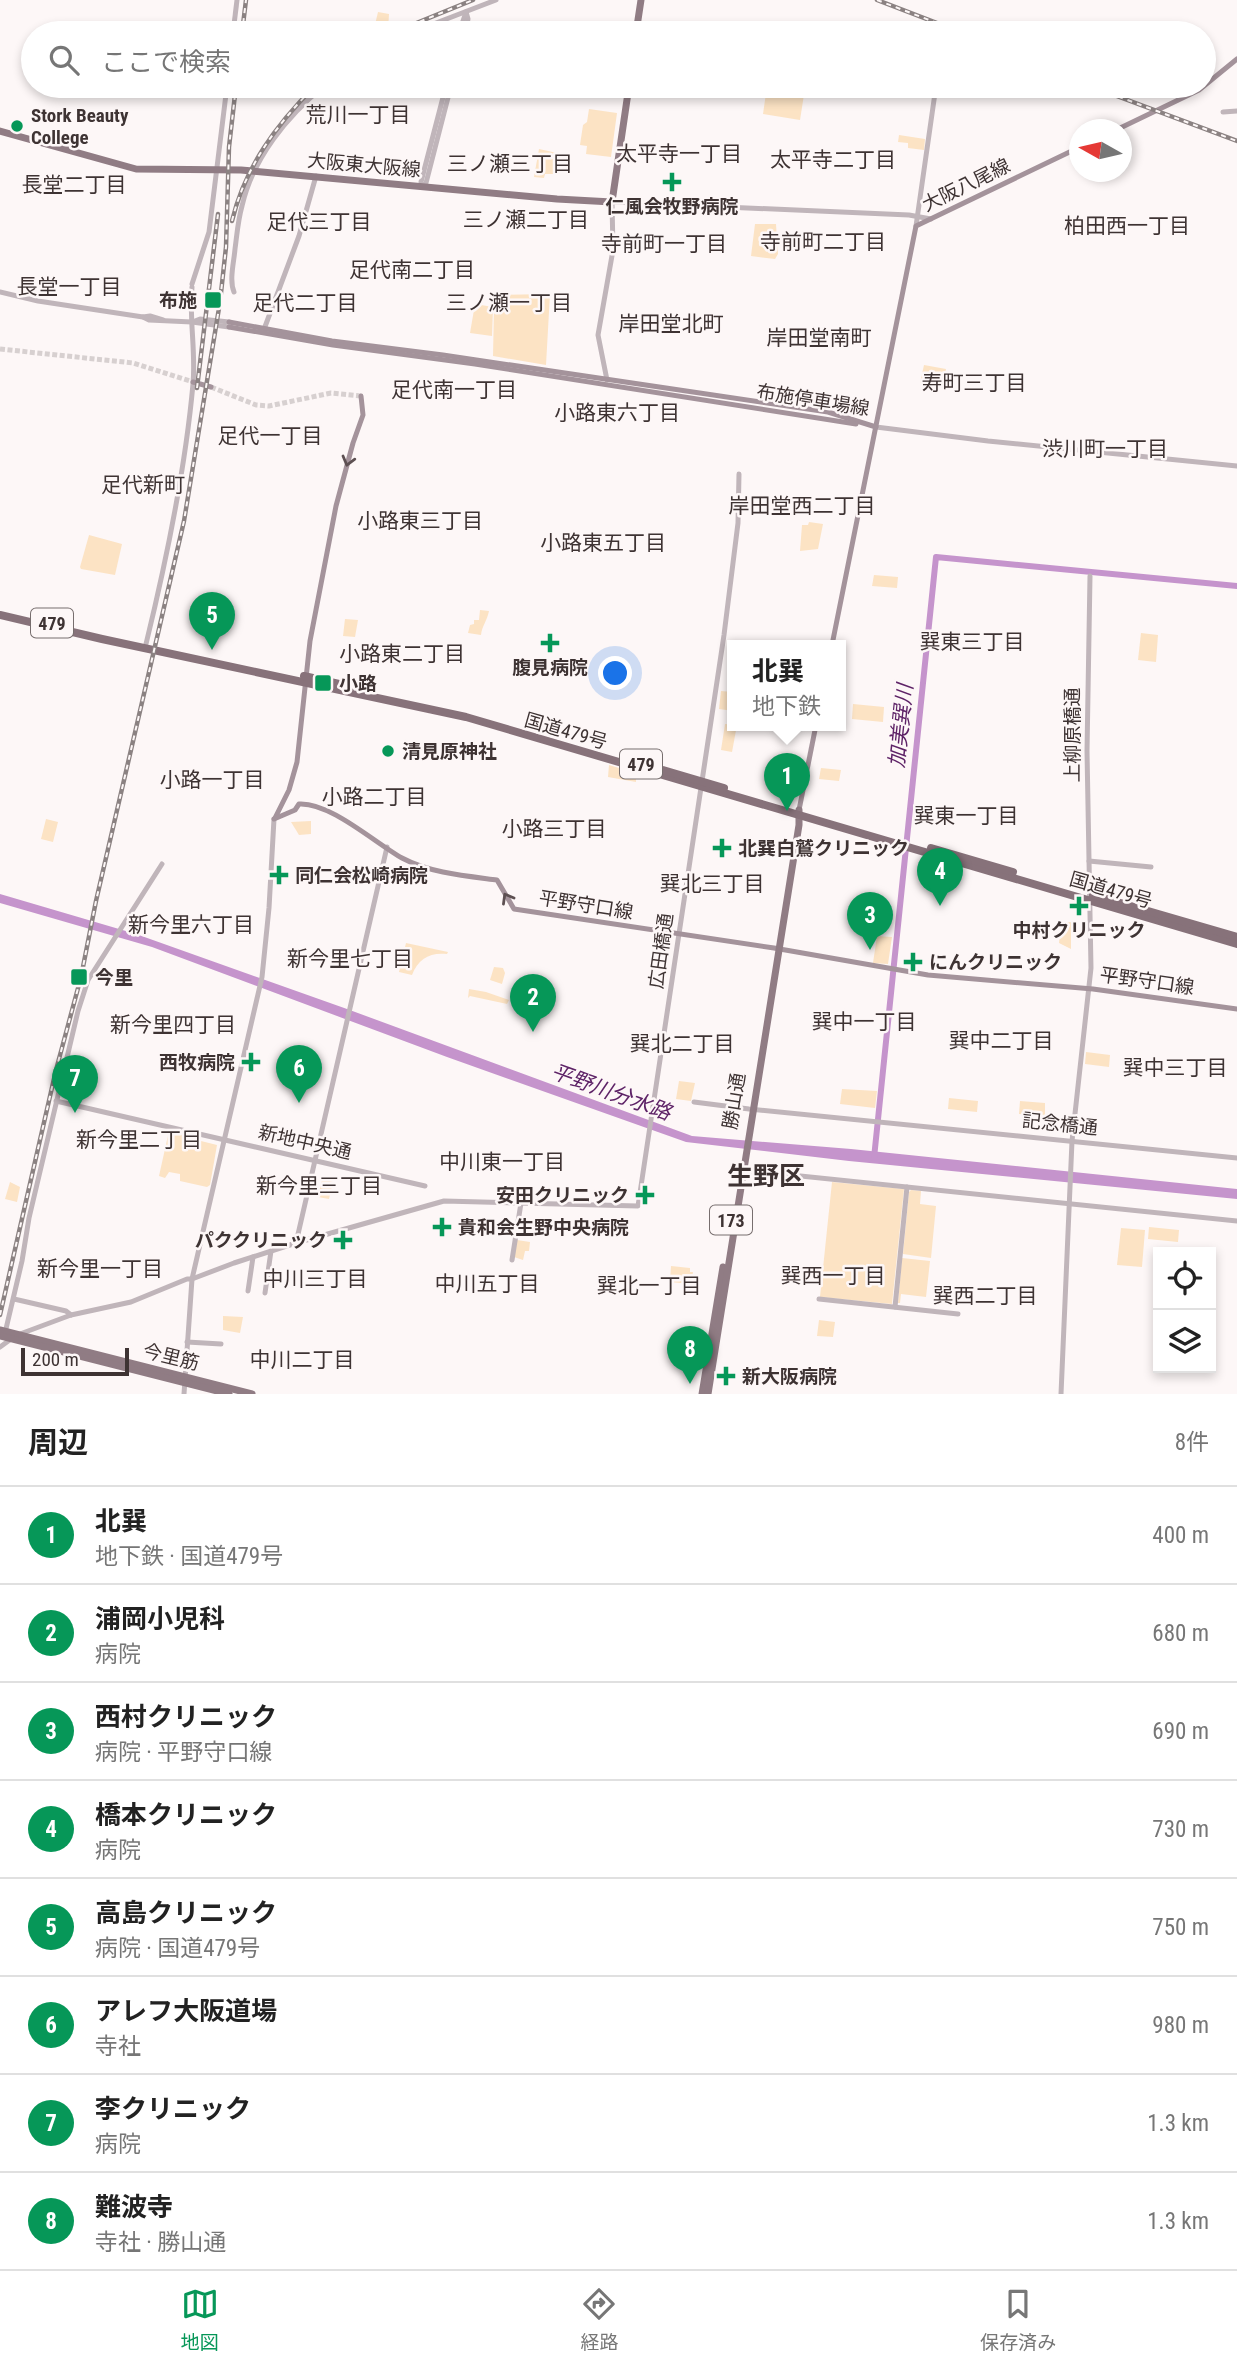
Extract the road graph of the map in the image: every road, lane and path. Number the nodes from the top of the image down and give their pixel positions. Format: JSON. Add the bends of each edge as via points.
{"nodes":[{"id":1,"x":237,"y":0,"type":"edge"},
{"id":2,"x":496,"y":0,"type":"edge"},
{"id":3,"x":641,"y":0,"type":"edge"},
{"id":4,"x":466,"y":12,"type":"junction"},
{"id":5,"x":234,"y":21,"type":"edge"},
{"id":6,"x":442,"y":21,"type":"edge"},
{"id":7,"x":463,"y":21,"type":"edge"},
{"id":8,"x":468,"y":21,"type":"edge"},
{"id":9,"x":638,"y":21,"type":"edge"},
{"id":10,"x":1237,"y":59,"type":"edge"},
{"id":11,"x":1216,"y":76,"type":"edge"},
{"id":12,"x":226,"y":98,"type":"edge"},
{"id":13,"x":312,"y":98,"type":"edge"},
{"id":14,"x":443,"y":98,"type":"edge"},
{"id":15,"x":448,"y":98,"type":"edge"},
{"id":16,"x":627,"y":98,"type":"edge"},
{"id":17,"x":934,"y":98,"type":"edge"},
{"id":18,"x":1182,"y":98,"type":"edge"},
{"id":19,"x":1237,"y":111,"type":"edge"},
{"id":20,"x":1223,"y":112,"type":"dead end"},
{"id":21,"x":1132,"y":122,"type":"edge"},
{"id":22,"x":0,"y":131,"type":"edge"},
{"id":23,"x":1069,"y":152,"type":"edge"},
{"id":24,"x":217,"y":169,"type":"junction"},
{"id":25,"x":255,"y":171,"type":"junction"},
{"id":26,"x":316,"y":176,"type":"junction"},
{"id":27,"x":423,"y":186,"type":"junction"},
{"id":28,"x":612,"y":202,"type":"junction"},
{"id":29,"x":917,"y":217,"type":"junction"},
{"id":30,"x":932,"y":219,"type":"junction"},
{"id":31,"x":916,"y":226,"type":"junction"},
{"id":32,"x":0,"y":292,"type":"edge"},
{"id":33,"x":234,"y":292,"type":"dead end"},
{"id":34,"x":261,"y":300,"type":"dead end"},
{"id":35,"x":274,"y":303,"type":"junction"},
{"id":36,"x":192,"y":322,"type":"junction"},
{"id":37,"x":229,"y":324,"type":"joint"},
{"id":38,"x":263,"y":330,"type":"junction"},
{"id":39,"x":193,"y":382,"type":"junction"},
{"id":40,"x":607,"y":382,"type":"junction"},
{"id":41,"x":211,"y":387,"type":"tunnel mouth"},
{"id":42,"x":361,"y":396,"type":"dead end"},
{"id":43,"x":876,"y":427,"type":"junction"},
{"id":44,"x":1237,"y":466,"type":"edge"},
{"id":45,"x":739,"y":474,"type":"dead end"},
{"id":46,"x":1090,"y":576,"type":"dead end"},
{"id":47,"x":0,"y":613,"type":"edge"},
{"id":48,"x":833,"y":640,"type":"edge"},
{"id":49,"x":146,"y":644,"type":"junction"},
{"id":50,"x":306,"y":679,"type":"junction"},
{"id":51,"x":815,"y":731,"type":"edge"},
{"id":52,"x":702,"y":784,"type":"junction"},
{"id":53,"x":799,"y":813,"type":"junction"},
{"id":54,"x":274,"y":819,"type":"junction"},
{"id":55,"x":387,"y":848,"type":"junction"},
{"id":56,"x":1088,"y":861,"type":"junction"},
{"id":57,"x":162,"y":864,"type":"dead end"},
{"id":58,"x":1151,"y":867,"type":"dead end"},
{"id":59,"x":1089,"y":897,"type":"junction"},
{"id":60,"x":679,"y":935,"type":"junction"},
{"id":61,"x":1237,"y":937,"type":"edge"},
{"id":62,"x":1237,"y":944,"type":"edge"},
{"id":63,"x":777,"y":948,"type":"junction"},
{"id":64,"x":1087,"y":988,"type":"junction"},
{"id":65,"x":1237,"y":1009,"type":"edge"},
{"id":66,"x":56,"y":1101,"type":"junction"},
{"id":67,"x":694,"y":1102,"type":"dead end"},
{"id":68,"x":751,"y":1109,"type":"junction"},
{"id":69,"x":224,"y":1140,"type":"junction"},
{"id":70,"x":1072,"y":1141,"type":"junction"},
{"id":71,"x":744,"y":1149,"type":"junction"},
{"id":72,"x":1237,"y":1158,"type":"edge"},
{"id":73,"x":315,"y":1161,"type":"junction"},
{"id":74,"x":743,"y":1170,"type":"junction"},
{"id":75,"x":425,"y":1186,"type":"dead end"},
{"id":76,"x":907,"y":1187,"type":"junction"},
{"id":77,"x":521,"y":1203,"type":"junction"},
{"id":78,"x":1068,"y":1203,"type":"junction"},
{"id":79,"x":1237,"y":1221,"type":"edge"},
{"id":80,"x":296,"y":1243,"type":"junction"},
{"id":81,"x":271,"y":1251,"type":"junction"},
{"id":82,"x":253,"y":1257,"type":"junction"},
{"id":83,"x":512,"y":1260,"type":"dead end"},
{"id":84,"x":192,"y":1279,"type":"junction"},
{"id":85,"x":248,"y":1291,"type":"dead end"},
{"id":86,"x":265,"y":1293,"type":"dead end"},
{"id":87,"x":14,"y":1299,"type":"junction"},
{"id":88,"x":819,"y":1299,"type":"dead end"},
{"id":89,"x":895,"y":1307,"type":"junction"},
{"id":90,"x":958,"y":1314,"type":"dead end"},
{"id":91,"x":71,"y":1315,"type":"junction"},
{"id":92,"x":6,"y":1335,"type":"edge"},
{"id":93,"x":187,"y":1342,"type":"junction"},
{"id":94,"x":221,"y":1344,"type":"dead end"},
{"id":95,"x":0,"y":1347,"type":"edge"},
{"id":96,"x":185,"y":1380,"type":"junction"},
{"id":97,"x":184,"y":1394,"type":"edge"},
{"id":98,"x":229,"y":1394,"type":"edge"},
{"id":99,"x":252,"y":1394,"type":"edge"},
{"id":100,"x":705,"y":1394,"type":"edge"},
{"id":101,"x":1061,"y":1394,"type":"edge"}],
"edges":[{"from":1,"to":5,"type":"street"},
{"from":2,"to":4,"type":"street"},
{"from":3,"to":9,"type":"main road"},
{"from":4,"to":6,"type":"street"},
{"from":4,"to":7,"type":"street"},
{"from":4,"to":8,"type":"street"},
{"from":10,"to":11,"type":"main road"},
{"from":12,"to":24,"type":"street"},
{"from":13,"to":25,"type":"street","via":[[287,122]]},
{"from":14,"to":27,"type":"street"},
{"from":15,"to":27,"type":"street"},
{"from":16,"to":28,"type":"main road"},
{"from":17,"to":29,"type":"street"},
{"from":18,"to":21,"type":"main road"},
{"from":19,"to":20,"type":"street"},
{"from":22,"to":24,"type":"main road","name":"大阪東大阪線","via":[[136,169]]},
{"from":23,"to":30,"type":"main road","name":"大阪八尾線"},
{"from":24,"to":25,"type":"main road","name":"大阪東大阪線"},
{"from":24,"to":36,"type":"street","via":[[209,232],[192,286]]},
{"from":25,"to":26,"type":"main road","name":"大阪東大阪線"},
{"from":25,"to":33,"type":"street","via":[[240,210]]},
{"from":26,"to":27,"type":"main road","name":"大阪東大阪線"},
{"from":26,"to":35,"type":"street"},
{"from":27,"to":28,"type":"main road","name":"大阪東大阪線"},
{"from":28,"to":29,"type":"street"},
{"from":28,"to":40,"type":"street","via":[[612,250],[598,335]]},
{"from":29,"to":30,"type":"street"},
{"from":29,"to":31,"type":"street"},
{"from":30,"to":31,"type":"main road","name":"大阪八尾線"},
{"from":31,"to":43,"type":"main road","name":"大阪八尾線"},
{"from":32,"to":36,"type":"street","via":[[156,321]]},
{"from":34,"to":35,"type":"street"},
{"from":35,"to":38,"type":"street"},
{"from":36,"to":37,"type":"street"},
{"from":36,"to":39,"type":"street"},
{"from":37,"to":38,"type":"main road","name":"布施停車場線"},
{"from":38,"to":40,"type":"main road","name":"布施停車場線","via":[[333,345]]},
{"from":39,"to":41,"type":"main road"},
{"from":39,"to":49,"type":"street","via":[[177,511]]},
{"from":40,"to":43,"type":"main road","name":"布施停車場線"},
{"from":42,"to":50,"type":"main road","one_way":true,"via":[[363,415],[336,506]]},
{"from":43,"to":44,"type":"street"},
{"from":43,"to":48,"type":"main road","name":"大阪八尾線"},
{"from":45,"to":52,"type":"street","name":"広田橋通","via":[[738,523]]},
{"from":46,"to":56,"type":"street","name":"上柳原橋通"},
{"from":47,"to":49,"type":"highway","name":"国道479号","number":"479"},
{"from":47,"to":50,"type":"highway","name":"国道479号","number":"479","via":[[102,639]]},
{"from":49,"to":50,"type":"highway","name":"国道479号","number":"479"},
{"from":50,"to":52,"type":"highway","name":"国道479号","number":"479","via":[[466,717]]},
{"from":50,"to":54,"type":"main road","via":[[297,762]]},
{"from":51,"to":53,"type":"main road","name":"勝山通","number":"173"},
{"from":52,"to":53,"type":"highway","name":"国道479号","number":"479"},
{"from":52,"to":60,"type":"street","name":"広田橋通"},
{"from":53,"to":59,"type":"highway","name":"国道479号","number":"479"},
{"from":53,"to":63,"type":"main road","name":"勝山通","number":"173"},
{"from":54,"to":55,"type":"main road","name":"平野守口線","via":[[299,804],[312,803]]},
{"from":54,"to":69,"type":"street","via":[[262,977]]},
{"from":60,"to":55,"type":"main road","name":"平野守口線","one_way":true,"via":[[514,909],[497,880],[433,869]]},
{"from":55,"to":73,"type":"street"},
{"from":56,"to":58,"type":"street"},
{"from":56,"to":59,"type":"street","name":"上柳原橋通"},
{"from":57,"to":66,"type":"street","via":[[88,980]]},
{"from":59,"to":61,"type":"highway","name":"国道479号","number":"479"},
{"from":59,"to":62,"type":"highway","name":"国道479号","number":"479"},
{"from":59,"to":64,"type":"street","name":"上柳原橋通","via":[[1091,968]]},
{"from":60,"to":63,"type":"main road","name":"平野守口線"},
{"from":60,"to":77,"type":"street","name":"広田橋通","via":[[636,1206]]},
{"from":63,"to":64,"type":"main road","name":"平野守口線","via":[[960,979]]},
{"from":63,"to":68,"type":"main road","name":"勝山通","number":"173"},
{"from":64,"to":65,"type":"main road","name":"平野守口線"},
{"from":64,"to":70,"type":"street","name":"上柳原橋通"},
{"from":66,"to":69,"type":"street","name":"新地中央通"},
{"from":66,"to":87,"type":"street"},
{"from":67,"to":68,"type":"street","name":"記念橋通"},
{"from":68,"to":70,"type":"street","name":"記念橋通"},
{"from":68,"to":71,"type":"main road","name":"勝山通","number":"173"},
{"from":69,"to":73,"type":"street","name":"新地中央通"},
{"from":69,"to":84,"type":"street"},
{"from":70,"to":72,"type":"street","name":"記念橋通"},
{"from":70,"to":78,"type":"street","name":"上柳原橋通"},
{"from":71,"to":74,"type":"main road","name":"勝山通","number":"173"},
{"from":71,"to":100,"type":"main road","name":"勝山通","number":"173"},
{"from":73,"to":75,"type":"street","name":"新地中央通"},
{"from":73,"to":80,"type":"street"},
{"from":74,"to":76,"type":"street"},
{"from":74,"to":100,"type":"main road","name":"勝山通","number":"173"},
{"from":76,"to":78,"type":"street"},
{"from":76,"to":89,"type":"street"},
{"from":77,"to":80,"type":"street","via":[[444,1201]]},
{"from":77,"to":83,"type":"street"},
{"from":78,"to":79,"type":"street"},
{"from":78,"to":101,"type":"street"},
{"from":80,"to":81,"type":"street"},
{"from":81,"to":82,"type":"street"},
{"from":81,"to":86,"type":"street"},
{"from":82,"to":84,"type":"street"},
{"from":82,"to":85,"type":"street"},
{"from":84,"to":91,"type":"street","via":[[132,1301]]},
{"from":84,"to":93,"type":"street"},
{"from":87,"to":91,"type":"street"},
{"from":87,"to":92,"type":"street"},
{"from":88,"to":89,"type":"street"},
{"from":89,"to":90,"type":"street"},
{"from":91,"to":92,"type":"street"},
{"from":92,"to":95,"type":"street"},
{"from":92,"to":96,"type":"main road","name":"今里筋"},
{"from":93,"to":94,"type":"street"},
{"from":93,"to":96,"type":"street"},
{"from":96,"to":97,"type":"street"},
{"from":96,"to":98,"type":"main road","name":"今里筋"},
{"from":96,"to":99,"type":"main road","name":"今里筋"}]}
